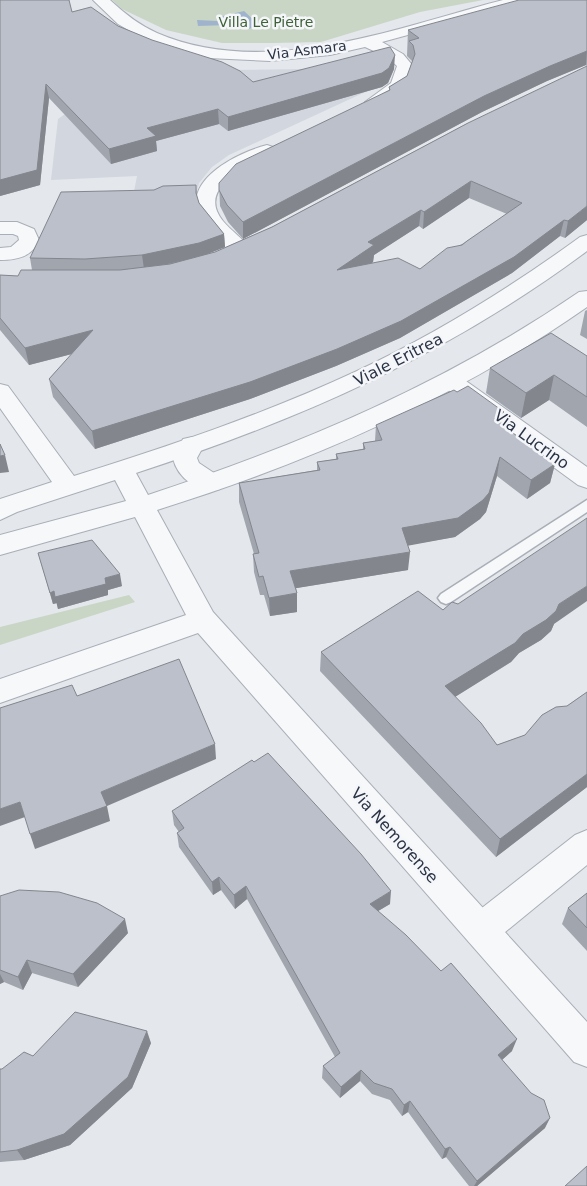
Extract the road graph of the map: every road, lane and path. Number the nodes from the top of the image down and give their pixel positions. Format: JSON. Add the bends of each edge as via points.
{"nodes":[{"id":1,"x":101,"y":0,"type":"edge"},
{"id":2,"x":521,"y":0,"type":"edge"},
{"id":3,"x":364,"y":42,"type":"junction"},
{"id":4,"x":356,"y":111,"type":"edge"},
{"id":5,"x":279,"y":146,"type":"edge"},
{"id":6,"x":0,"y":228,"type":"edge"},
{"id":7,"x":587,"y":241,"type":"edge"},
{"id":8,"x":0,"y":254,"type":"edge"},
{"id":9,"x":220,"y":258,"type":"edge"},
{"id":10,"x":587,"y":297,"type":"edge"},
{"id":11,"x":451,"y":381,"type":"junction"},
{"id":12,"x":0,"y":391,"type":"edge"},
{"id":13,"x":192,"y":445,"type":"junction"},
{"id":14,"x":121,"y":468,"type":"junction"},
{"id":15,"x":587,"y":480,"type":"edge"},
{"id":16,"x":211,"y":483,"type":"junction"},
{"id":17,"x":68,"y":486,"type":"junction"},
{"id":18,"x":587,"y":504,"type":"edge"},
{"id":19,"x":143,"y":506,"type":"junction"},
{"id":20,"x":3,"y":508,"type":"edge"},
{"id":21,"x":0,"y":545,"type":"edge"},
{"id":22,"x":446,"y":598,"type":"dead end"},
{"id":23,"x":204,"y":620,"type":"junction"},
{"id":24,"x":0,"y":691,"type":"edge"},
{"id":25,"x":587,"y":845,"type":"edge"},
{"id":26,"x":481,"y":930,"type":"junction"},
{"id":27,"x":587,"y":1049,"type":"edge"}],
"edges":[{"from":1,"to":3,"type":"street","name":"Via Asmara","via":[[143,32],[200,51],[272,56]]},
{"from":2,"to":3,"type":"street","name":"Via Asmara"},
{"from":3,"to":4,"type":"street","via":[[393,54],[402,61],[404,69],[402,80],[394,90]]},
{"from":5,"to":9,"type":"street","via":[[231,168],[220,175],[208,191],[206,204],[209,215],[248,245]]},
{"from":6,"to":8,"type":"street","via":[[23,230],[29,240],[16,253]]},
{"from":7,"to":13,"type":"street","name":"Viale Eritrea","via":[[490,309],[386,366],[332,392]]},
{"from":10,"to":11,"type":"street","via":[[548,325]]},
{"from":11,"to":15,"type":"street","name":"Via Lucrino"},
{"from":11,"to":16,"type":"street","via":[[358,426]]},
{"from":12,"to":17,"type":"street"},
{"from":13,"to":14,"type":"street","name":"Viale Eritrea"},
{"from":13,"to":16,"type":"street","via":[[185,458],[188,467]]},
{"from":14,"to":17,"type":"street","name":"Viale Eritrea"},
{"from":14,"to":19,"type":"street","name":"Via Nemorense"},
{"from":16,"to":19,"type":"street"},
{"from":17,"to":20,"type":"street","name":"Viale Eritrea"},
{"from":18,"to":22,"type":"lane"},
{"from":19,"to":21,"type":"street"},
{"from":19,"to":23,"type":"street","name":"Via Nemorense"},
{"from":23,"to":24,"type":"street"},
{"from":23,"to":26,"type":"street","name":"Via Nemorense"},
{"from":25,"to":26,"type":"street"},
{"from":26,"to":27,"type":"street","name":"Via Nemorense"}]}
